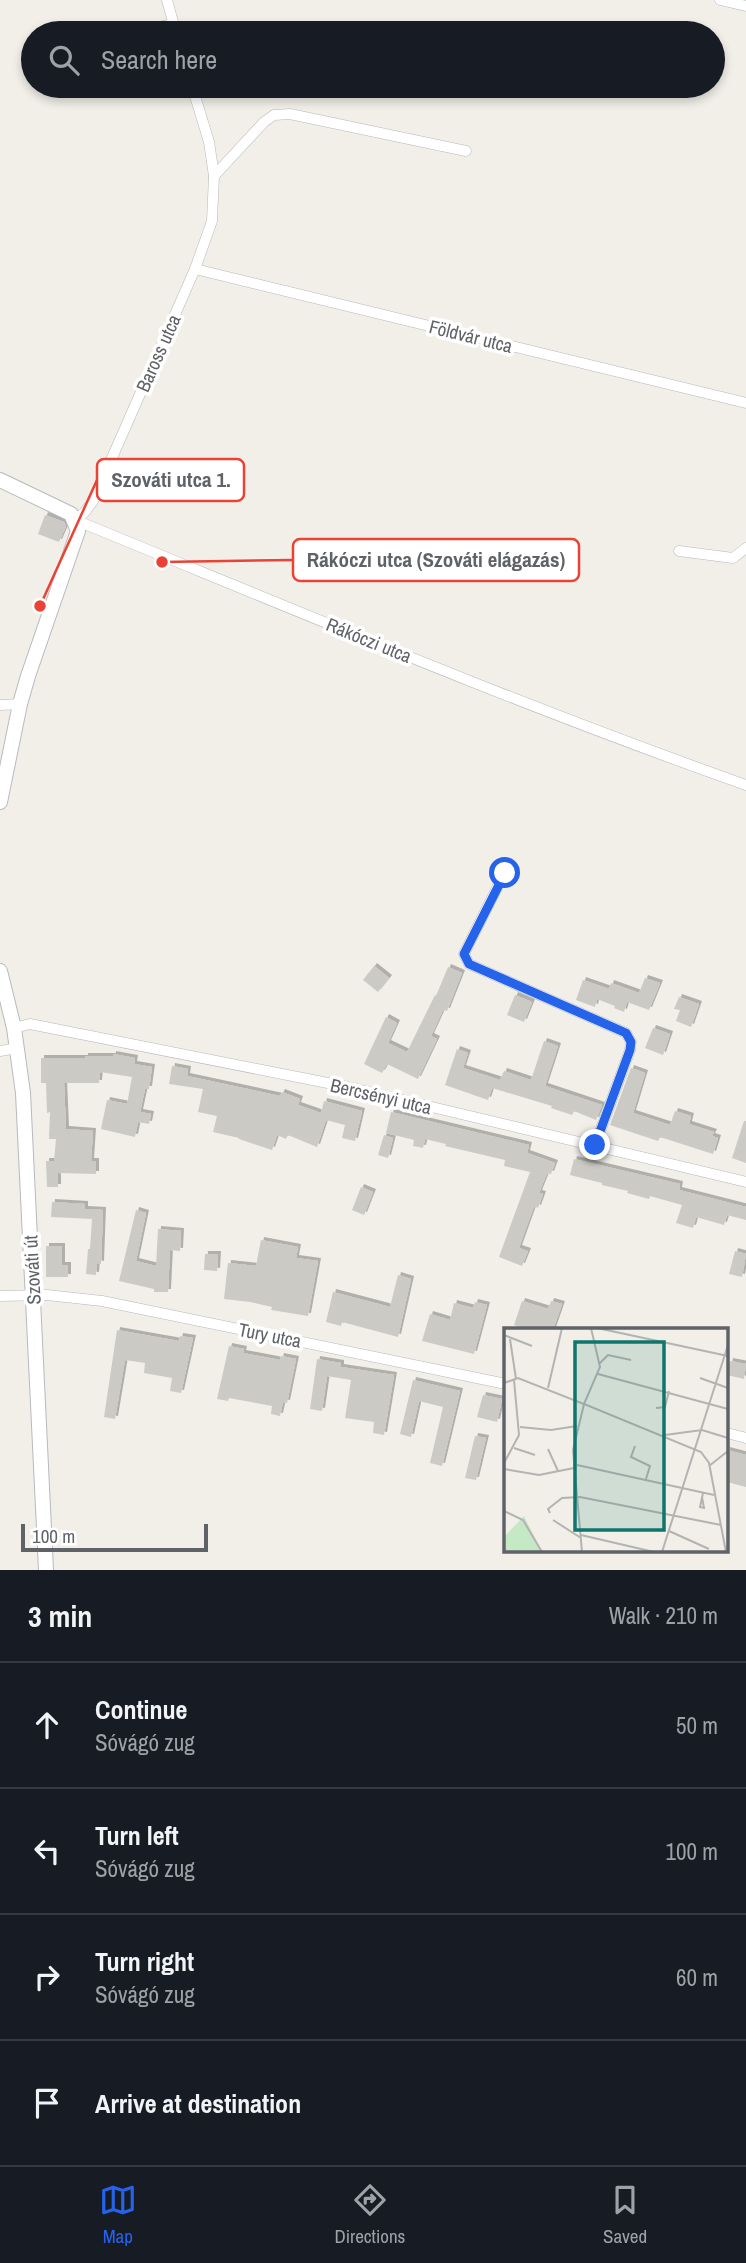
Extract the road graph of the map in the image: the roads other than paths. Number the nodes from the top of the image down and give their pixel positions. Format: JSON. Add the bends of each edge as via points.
{"nodes":[{"id":1,"x":167,"y":0,"type":"edge"},
{"id":2,"x":720,"y":0,"type":"edge"},
{"id":3,"x":746,"y":5,"type":"edge"},
{"id":4,"x":173,"y":21,"type":"edge"},
{"id":5,"x":196,"y":98,"type":"edge"},
{"id":6,"x":466,"y":151,"type":"dead end"},
{"id":7,"x":214,"y":176,"type":"junction"},
{"id":8,"x":195,"y":270,"type":"junction"},
{"id":9,"x":746,"y":403,"type":"edge"},
{"id":10,"x":0,"y":480,"type":"edge"},
{"id":11,"x":75,"y":520,"type":"junction"},
{"id":12,"x":746,"y":548,"type":"edge"},
{"id":13,"x":679,"y":551,"type":"dead end"},
{"id":14,"x":19,"y":704,"type":"junction"},
{"id":15,"x":0,"y":705,"type":"edge"},
{"id":16,"x":746,"y":785,"type":"edge"},
{"id":17,"x":0,"y":802,"type":"edge"},
{"id":18,"x":505,"y":873,"type":"dead end"},
{"id":19,"x":0,"y":971,"type":"edge"},
{"id":20,"x":14,"y":1028,"type":"junction"},
{"id":21,"x":17,"y":1048,"type":"junction"},
{"id":22,"x":0,"y":1051,"type":"edge"},
{"id":23,"x":595,"y":1145,"type":"junction"},
{"id":24,"x":746,"y":1182,"type":"edge"},
{"id":25,"x":33,"y":1295,"type":"junction"},
{"id":26,"x":0,"y":1296,"type":"edge"},
{"id":27,"x":504,"y":1384,"type":"edge"},
{"id":28,"x":728,"y":1433,"type":"edge"},
{"id":29,"x":746,"y":1438,"type":"edge"},
{"id":30,"x":46,"y":1570,"type":"edge"}],
"edges":[{"from":1,"to":4,"type":"street"},
{"from":2,"to":3,"type":"street"},
{"from":5,"to":7,"type":"street","name":"Baross utca"},
{"from":6,"to":7,"type":"street","via":[[280,114],[264,122]]},
{"from":7,"to":8,"type":"street","name":"Baross utca","via":[[212,221]]},
{"from":8,"to":9,"type":"street","name":"Földvár utca"},
{"from":8,"to":11,"type":"street","name":"Baross utca","via":[[93,501]]},
{"from":10,"to":11,"type":"main road","name":"Rákóczi utca","via":[[64,510]]},
{"from":11,"to":14,"type":"main road","via":[[78,531]]},
{"from":11,"to":16,"type":"street","name":"Rákóczi utca","via":[[523,703]]},
{"from":12,"to":13,"type":"street","via":[[733,558]]},
{"from":14,"to":15,"type":"street"},
{"from":14,"to":17,"type":"main road"},
{"from":18,"to":23,"type":"street","via":[[464,954],[469,964],[626,1033],[631,1042]]},
{"from":19,"to":20,"type":"main road","name":"Szováti út"},
{"from":20,"to":21,"type":"main road","name":"Szováti út"},
{"from":20,"to":23,"type":"street","name":"Bercsényi utca","via":[[30,1024],[348,1087]]},
{"from":21,"to":22,"type":"street"},
{"from":21,"to":25,"type":"main road","name":"Szováti út"},
{"from":23,"to":24,"type":"street","name":"Bercsényi utca"},
{"from":25,"to":26,"type":"street","name":"Tury utca"},
{"from":25,"to":27,"type":"street","name":"Tury utca","via":[[102,1301]]},
{"from":25,"to":30,"type":"main road","name":"Szováti út"},
{"from":28,"to":29,"type":"street"}]}
